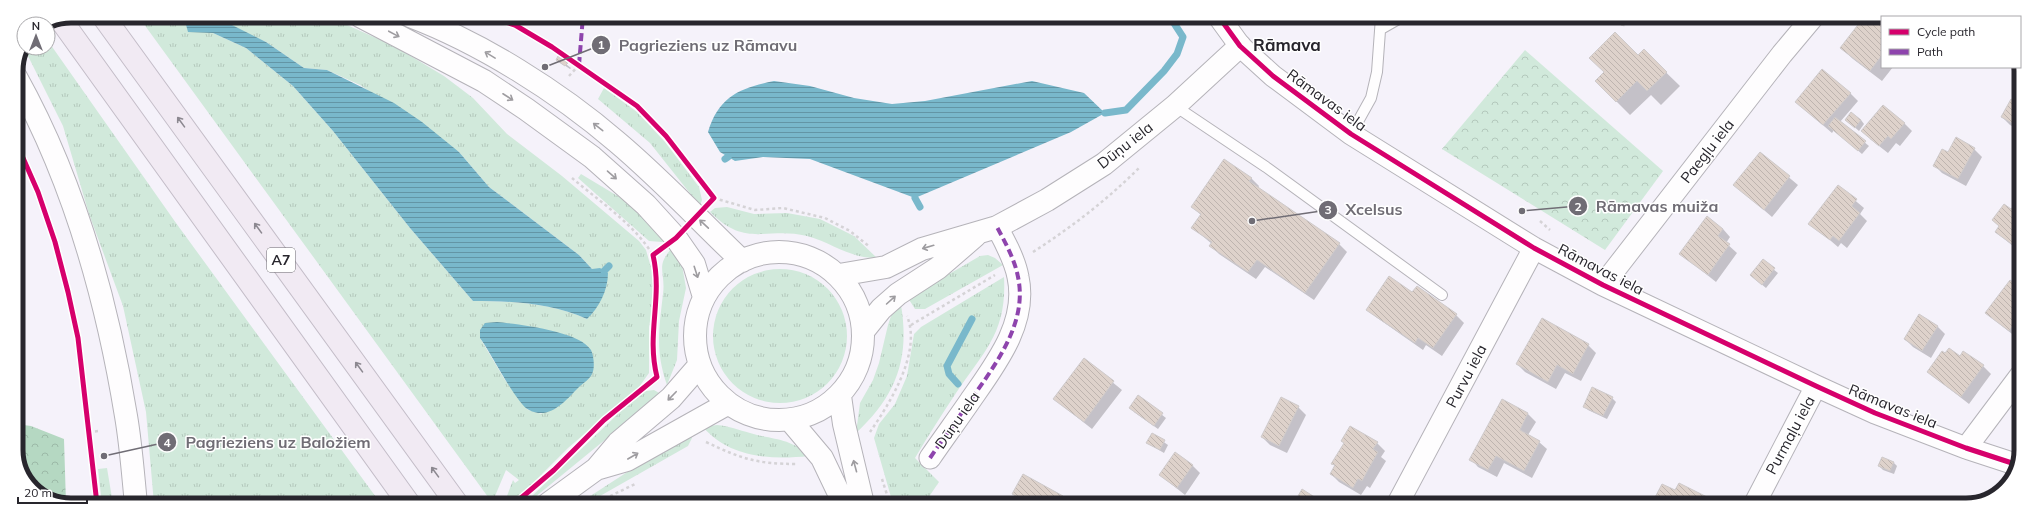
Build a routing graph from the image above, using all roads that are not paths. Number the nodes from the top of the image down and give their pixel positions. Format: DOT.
graph roads {
  1 [pos="108,23"];
  2 [pos="373,23"];
  3 [pos="428,23"];
  4 [pos="1223,23"];
  5 [pos="1381,23"];
  6 [pos="1392,23"];
  7 [pos="1808,23"];
  8 [pos="64,24"];
  9 [pos="1381,29"];
  10 [pos="1240,46"];
  11 [pos="23,89"];
  12 [pos="1175,106"];
  13 [pos="1351,134"];
  14 [pos="988,230"];
  15 [pos="1534,248"];
  16 [pos="742,261"];
  17 [pos="839,275"];
  18 [pos="1603,285"];
  19 [pos="1442,295"];
  20 [pos="704,297"];
  21 [pos="865,329"];
  22 [pos="698,367"];
  23 [pos="2014,384"];
  24 [pos="1816,386"];
  25 [pos="840,396"];
  26 [pos="727,404"];
  27 [pos="790,420"];
  28 [pos="1966,448"];
  29 [pos="930,458"];
  30 [pos="2012,463"];
  31 [pos="596,468"];
  32 [pos="135,498"];
  33 [pos="406,498"];
  34 [pos="453,498"];
  35 [pos="556,498"];
  36 [pos="841,498"];
  37 [pos="863,498"];
  38 [pos="1401,498"];
  39 [pos="1758,498"];
  34 -- 1 [label="highway, A7, one-way"];
  2 -- 20 [label="main road, one-way"];
  16 -- 3 [label="main road, one-way"];
  4 -- 10 [label="street, Rāmavas iela"];
  5 -- 9 [label="lane"];
  6 -- 9 [label="lane"];
  7 -- 18 [label="street, Paegļu iela"];
  8 -- 33 [label="highway, A7"];
  9 -- 13 [label="lane"];
  10 -- 12 [label="main road, Dūņu iela"];
  10 -- 13 [label="street, Rāmavas iela"];
  11 -- 32 [label="main road"];
  12 -- 14 [label="main road, Dūņu iela"];
  12 -- 19 [label="lane"];
  13 -- 15 [label="street, Rāmavas iela"];
  14 -- 17 [label="main road, Dūņu iela, one-way"];
  21 -- 14 [label="main road, Dūņu iela, one-way"];
  14 -- 29 [label="street, Dūņu iela"];
  15 -- 18 [label="street, Rāmavas iela"];
  15 -- 38 [label="street, Purvu iela"];
  16 -- 17 [label="main road"];
  16 -- 20 [label="main road"];
  17 -- 21 [label="main road"];
  18 -- 24 [label="street, Rāmavas iela"];
  20 -- 22 [label="main road"];
  21 -- 25 [label="main road"];
  22 -- 26 [label="main road"];
  22 -- 31 [label="main road, one-way"];
  23 -- 28 [label="street"];
  24 -- 28 [label="street, Rāmavas iela"];
  24 -- 39 [label="street, Purmaļu iela"];
  25 -- 27 [label="main road"];
  37 -- 25 [label="main road, one-way"];
  26 -- 27 [label="main road"];
  31 -- 26 [label="main road, one-way"];
  27 -- 36 [label="main road"];
  28 -- 30 [label="street, Rāmavas iela"];
  31 -- 35 [label="main road"];
}
